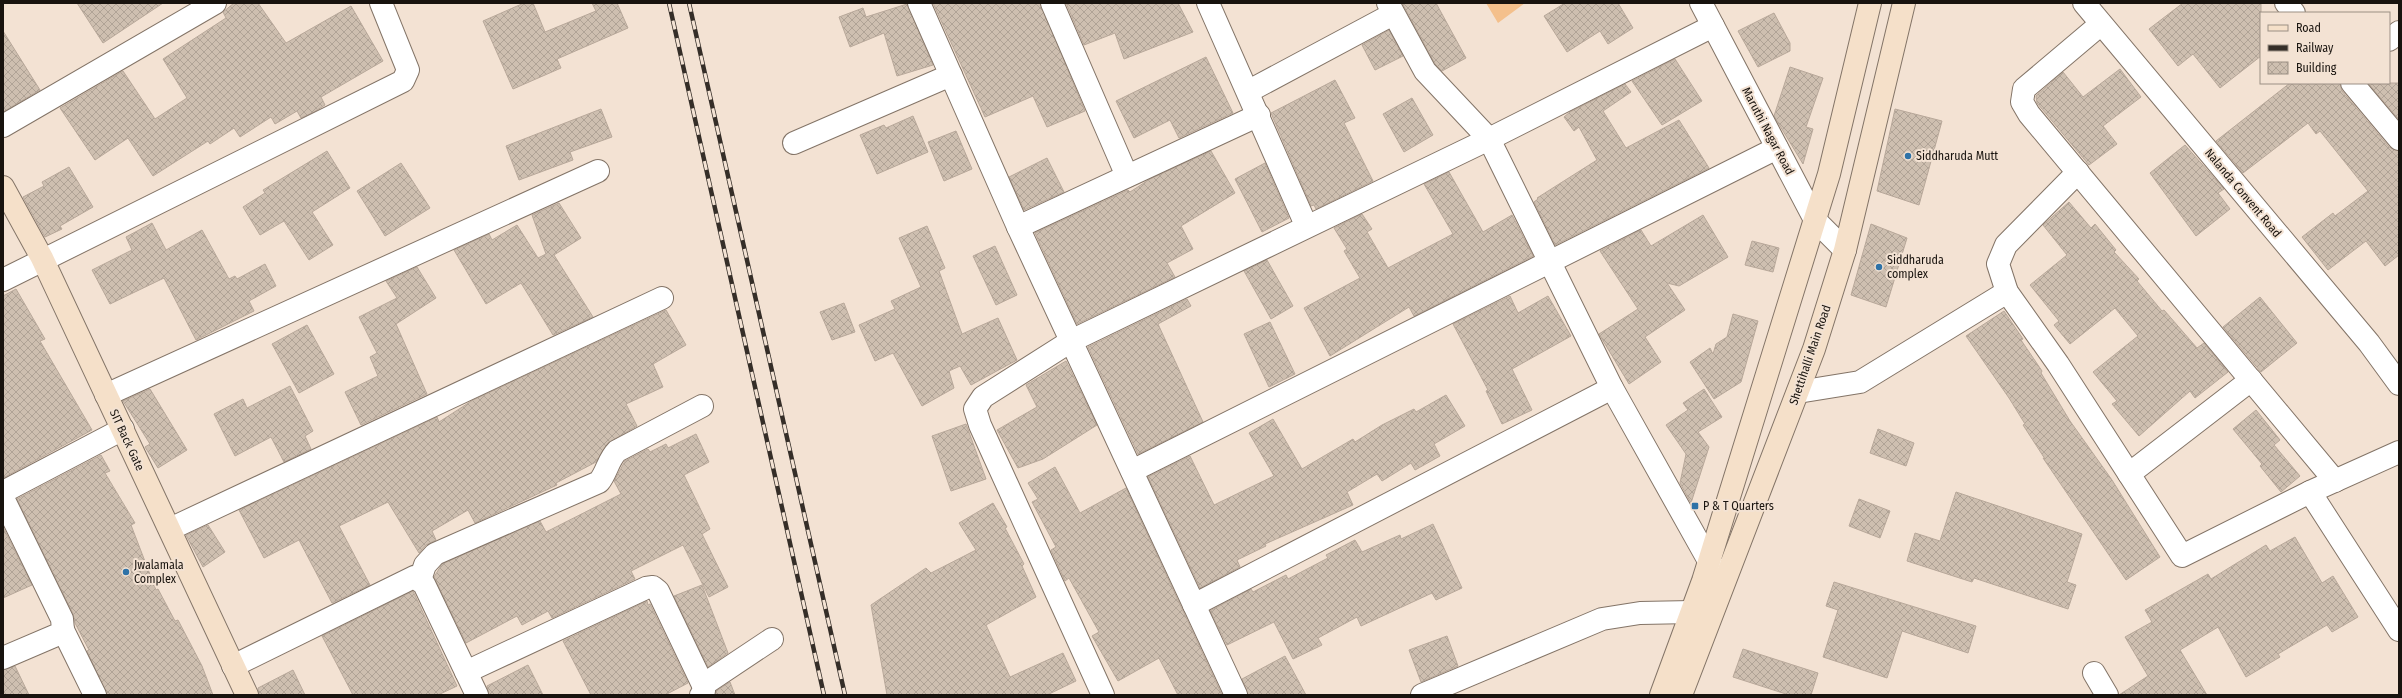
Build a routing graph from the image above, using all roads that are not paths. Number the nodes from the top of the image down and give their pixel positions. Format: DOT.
graph roads {
  1 [pos="215,3"];
  2 [pos="381,3"];
  3 [pos="919,3"];
  4 [pos="1052,3"];
  5 [pos="1208,3"];
  6 [pos="1702,3"];
  7 [pos="1870,3"];
  8 [pos="1904,3"];
  9 [pos="2085,3"];
  10 [pos="2286,3"];
  11 [pos="1391,8"];
  12 [pos="2293,12"];
  13 [pos="2102,24"];
  14 [pos="1713,26"];
  15 [pos="2399,32"];
  16 [pos="2390,39"];
  17 [pos="951,75"];
  18 [pos="2353,84"];
  19 [pos="1249,91"];
  20 [pos="1259,115"];
  21 [pos="3,126"];
  22 [pos="1489,139"];
  23 [pos="2399,139"];
  24 [pos="794,143"];
  25 [pos="1777,148"];
  26 [pos="598,171"];
  27 [pos="2078,172"];
  28 [pos="1127,176"];
  29 [pos="3,187"];
  30 [pos="1815,220"];
  31 [pos="1306,226"];
  32 [pos="1018,227"];
  33 [pos="1845,250"];
  34 [pos="42,258"];
  35 [pos="1551,262"];
  36 [pos="3,280"];
  37 [pos="2007,292"];
  38 [pos="662,298"];
  39 [pos="1072,341"];
  40 [pos="2250,380"];
  41 [pos="2399,384"];
  42 [pos="1612,388"];
  43 [pos="1798,392"];
  44 [pos="106,395"];
  45 [pos="702,406"];
  46 [pos="123,429"];
  47 [pos="2399,452"];
  48 [pos="1132,471"];
  49 [pos="2129,474"];
  50 [pos="2335,481"];
  51 [pos="3,492"];
  52 [pos="2310,492"];
  53 [pos="3,498"];
  54 [pos="170,529"];
  55 [pos="1709,561"];
  56 [pos="420,580"];
  57 [pos="1726,582"];
  58 [pos="1194,605"];
  59 [pos="1692,612"];
  60 [pos="63,630"];
  61 [pos="2399,630"];
  62 [pos="772,639"];
  63 [pos="3,658"];
  64 [pos="233,666"];
  65 [pos="466,672"];
  66 [pos="2094,673"];
  67 [pos="702,690"];
  68 [pos="95,695"];
  69 [pos="247,695"];
  70 [pos="476,695"];
  71 [pos="1103,695"];
  72 [pos="1236,695"];
  73 [pos="1422,695"];
  74 [pos="1661,695"];
  75 [pos="1681,695"];
  76 [pos="2107,695"];
  1 -- 21 [label="street"];
  2 -- 34 [label="street"];
  3 -- 17 [label="street"];
  4 -- 28 [label="street"];
  5 -- 19 [label="street"];
  6 -- 14 [label="street, Maruthi Nagar Road"];
  7 -- 30 [label="main road"];
  8 -- 33 [label="main road, Shettihalli Main Road"];
  9 -- 13 [label="street, Nalanda Convent Road"];
  10 -- 12 [label="street"];
  11 -- 19 [label="street"];
  11 -- 22 [label="street"];
  13 -- 27 [label="street"];
  13 -- 41 [label="street, Nalanda Convent Road"];
  14 -- 22 [label="street"];
  14 -- 25 [label="street, Maruthi Nagar Road"];
  15 -- 16 [label="street"];
  17 -- 24 [label="street"];
  17 -- 32 [label="street"];
  18 -- 23 [label="street"];
  19 -- 20 [label="street"];
  20 -- 28 [label="street"];
  20 -- 31 [label="street"];
  22 -- 31 [label="street"];
  22 -- 35 [label="street"];
  25 -- 30 [label="street, Maruthi Nagar Road"];
  25 -- 35 [label="street"];
  26 -- 44 [label="street"];
  27 -- 37 [label="street"];
  27 -- 40 [label="street"];
  28 -- 32 [label="street"];
  29 -- 34 [label="main road, SIT Back Gate"];
  30 -- 33 [label="street, Maruthi Nagar Road"];
  30 -- 55 [label="main road"];
  31 -- 39 [label="street"];
  32 -- 39 [label="street"];
  33 -- 43 [label="main road, Shettihalli Main Road"];
  34 -- 36 [label="street"];
  34 -- 44 [label="main road, SIT Back Gate"];
  35 -- 42 [label="street"];
  35 -- 48 [label="street"];
  37 -- 43 [label="street"];
  37 -- 49 [label="street"];
  38 -- 54 [label="street"];
  39 -- 48 [label="street"];
  39 -- 71 [label="street"];
  40 -- 49 [label="street"];
  40 -- 50 [label="street"];
  42 -- 55 [label="street"];
  42 -- 58 [label="street"];
  43 -- 57 [label="main road, Shettihalli Main Road"];
  44 -- 46 [label="main road, SIT Back Gate"];
  45 -- 56 [label="street"];
  46 -- 51 [label="street"];
  46 -- 54 [label="main road, SIT Back Gate"];
  47 -- 50 [label="street"];
  48 -- 58 [label="street"];
  49 -- 52 [label="street"];
  50 -- 52 [label="street"];
  52 -- 61 [label="street"];
  53 -- 60 [label="street"];
  54 -- 64 [label="main road, SIT Back Gate"];
  55 -- 57 [label="street"];
  55 -- 59 [label="main road"];
  56 -- 64 [label="street"];
  56 -- 65 [label="street"];
  57 -- 75 [label="main road, Shettihalli Main Road"];
  58 -- 72 [label="street"];
  59 -- 73 [label="street"];
  59 -- 74 [label="main road"];
  60 -- 63 [label="street"];
  60 -- 68 [label="street"];
  62 -- 67 [label="street"];
  64 -- 69 [label="main road, SIT Back Gate"];
  65 -- 67 [label="street"];
  65 -- 70 [label="street"];
  66 -- 76 [label="street"];
}
